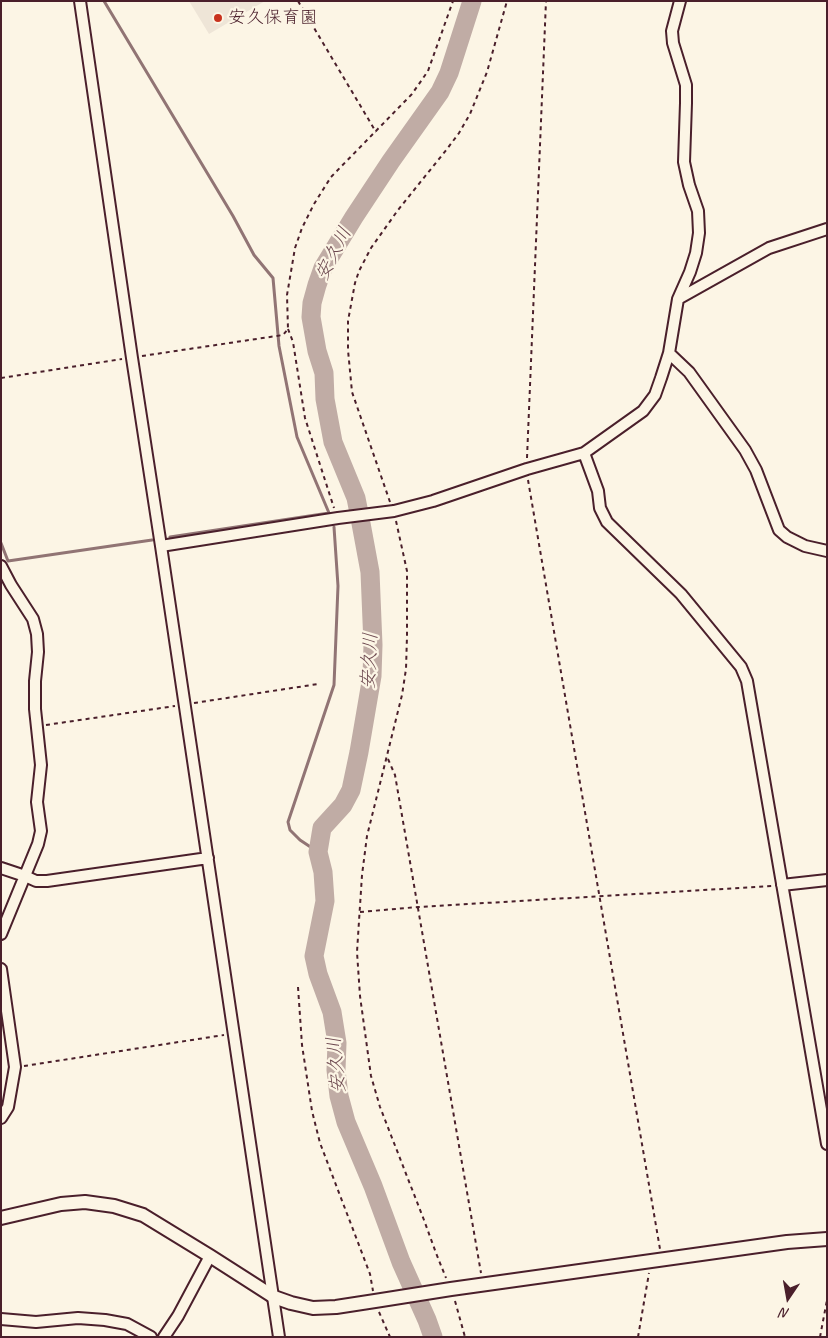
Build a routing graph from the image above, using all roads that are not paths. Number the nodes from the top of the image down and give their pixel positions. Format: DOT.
graph roads {
  1 [pos="80,1"];
  2 [pos="680,1"];
  3 [pos="827,229"];
  4 [pos="678,299"];
  5 [pos="668,353"];
  6 [pos="584,453"];
  7 [pos="161,546"];
  8 [pos="827,551"];
  9 [pos="1,566"];
  10 [pos="208,858"];
  11 [pos="1,868"];
  12 [pos="25,876"];
  13 [pos="827,880"];
  14 [pos="782,885"];
  15 [pos="1,934"];
  16 [pos="1,969"];
  17 [pos="1,1118"];
  18 [pos="827,1144"];
  19 [pos="1,1218"];
  20 [pos="827,1239"];
  21 [pos="210,1256"];
  22 [pos="274,1297"];
  23 [pos="1,1319"];
  24 [pos="151,1337"];
  25 [pos="164,1337"];
  26 [pos="280,1337"];
  1 -- 7 [label="street"];
  2 -- 4 [label="street"];
  3 -- 4 [label="street"];
  4 -- 5 [label="street"];
  5 -- 6 [label="street"];
  5 -- 8 [label="street"];
  6 -- 7 [label="street"];
  6 -- 14 [label="street"];
  7 -- 10 [label="street"];
  9 -- 12 [label="street"];
  10 -- 12 [label="street"];
  10 -- 22 [label="street"];
  11 -- 12 [label="street"];
  12 -- 15 [label="street"];
  13 -- 14 [label="street"];
  14 -- 18 [label="street"];
  16 -- 17 [label="street"];
  19 -- 21 [label="street"];
  20 -- 22 [label="street"];
  21 -- 22 [label="street"];
  21 -- 25 [label="street"];
  22 -- 26 [label="street"];
  23 -- 24 [label="street"];
}
